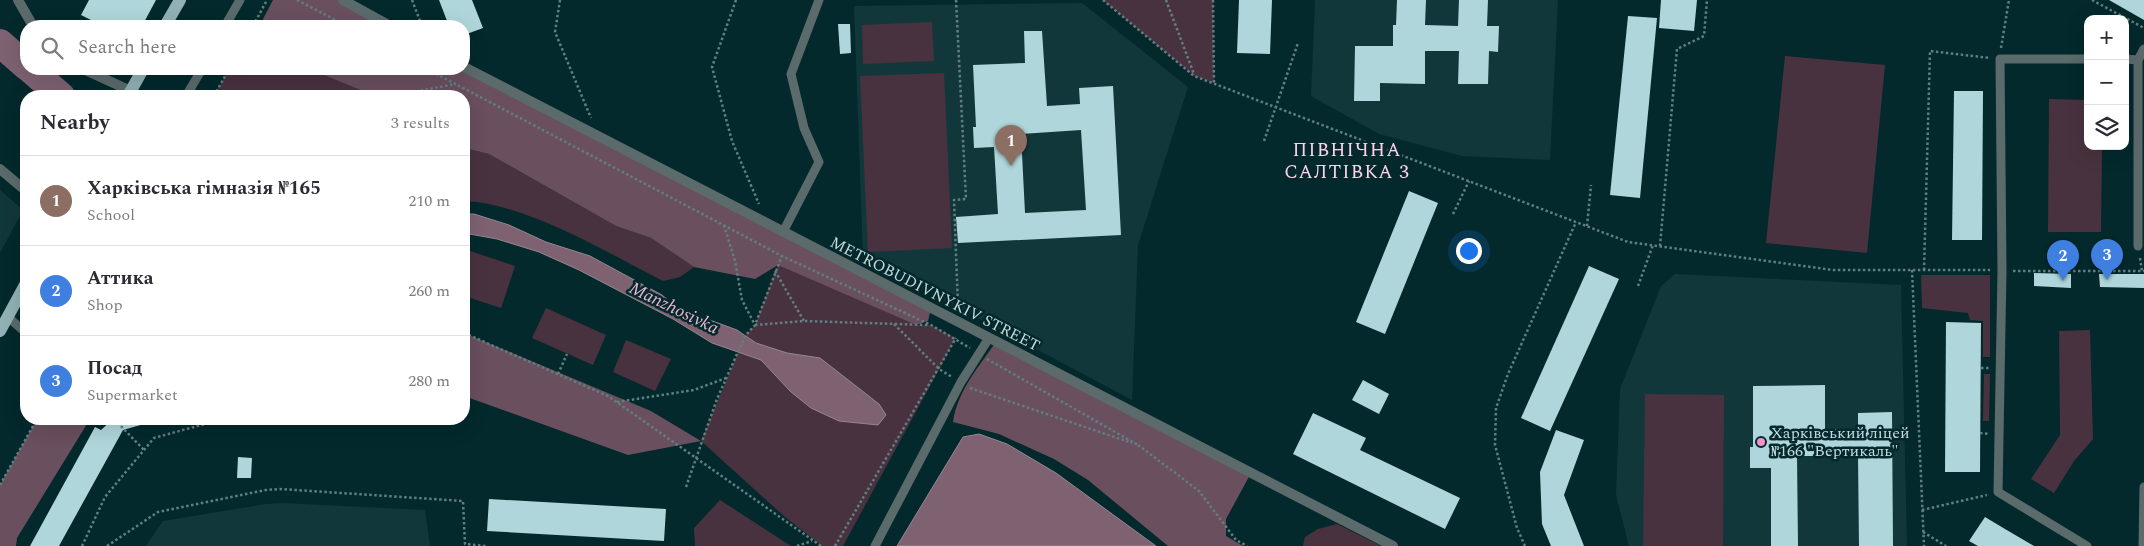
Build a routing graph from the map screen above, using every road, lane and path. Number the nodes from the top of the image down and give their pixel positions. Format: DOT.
graph roads {
  1 [pos="18,0"];
  2 [pos="180,0"];
  3 [pos="240,0"];
  4 [pos="267,0"];
  5 [pos="297,0"];
  6 [pos="343,0"];
  7 [pos="412,0"];
  8 [pos="560,0"];
  9 [pos="736,0"];
  10 [pos="819,0"];
  11 [pos="956,0"];
  12 [pos="1103,0"];
  13 [pos="1166,0"];
  14 [pos="1213,0"];
  15 [pos="1707,0"];
  16 [pos="2008,0"];
  17 [pos="2092,0"];
  18 [pos="30,20"];
  19 [pos="169,20"];
  20 [pos="228,20"];
  21 [pos="256,20"];
  22 [pos="335,20"];
  23 [pos="379,20"];
  24 [pos="420,20"];
  25 [pos="2144,28"];
  26 [pos="1298,44"];
  27 [pos="2144,49"];
  28 [pos="2000,59"];
  29 [pos="2084,59"];
  30 [pos="2129,60"];
  31 [pos="2138,60"];
  32 [pos="470,70"];
  33 [pos="94,75"];
  34 [pos="139,75"];
  35 [pos="198,75"];
  36 [pos="226,75"];
  37 [pos="439,75"];
  38 [pos="1194,76"];
  39 [pos="1214,83"];
  40 [pos="457,84"];
  41 [pos="122,90"];
  42 [pos="131,90"];
  43 [pos="190,90"];
  44 [pos="217,90"];
  45 [pos="424,90"];
  46 [pos="468,90"];
  47 [pos="470,91"];
  48 [pos="1276,107"];
  49 [pos="599,137"];
  50 [pos="1264,141"];
  51 [pos="0,169"];
  52 [pos="1469,181"];
  53 [pos="1591,185"];
  54 [pos="20,187"];
  55 [pos="1453,214"];
  56 [pos="1576,222"];
  57 [pos="767,224"];
  58 [pos="724,225"];
  59 [pos="1587,226"];
  60 [pos="783,232"];
  61 [pos="1653,245"];
  62 [pos="1660,246"];
  63 [pos="2138,246"];
  64 [pos="782,256"];
  65 [pos="1912,270"];
  66 [pos="1924,270"];
  67 [pos="775,271"];
  68 [pos="2002,271"];
  69 [pos="2144,271"];
  70 [pos="1638,286"];
  71 [pos="20,295"];
  72 [pos="958,307"];
  73 [pos="8,318"];
  74 [pos="804,321"];
  75 [pos="894,324"];
  76 [pos="755,325"];
  77 [pos="931,325"];
  78 [pos="20,328"];
  79 [pos="0,332"];
  80 [pos="470,336"];
  81 [pos="956,338"];
  82 [pos="989,338"];
  83 [pos="566,354"];
  84 [pos="978,354"];
  85 [pos="1981,368"];
  86 [pos="1991,368"];
  87 [pos="939,369"];
  88 [pos="558,374"];
  89 [pos="726,378"];
  90 [pos="961,382"];
  91 [pos="617,402"];
  92 [pos="34,425"];
  93 [pos="120,425"];
  94 [pos="201,425"];
  95 [pos="1980,434"];
  96 [pos="1991,434"];
  97 [pos="1138,445"];
  98 [pos="144,450"];
  99 [pos="696,458"];
  100 [pos="0,484"];
  101 [pos="686,487"];
  102 [pos="2144,487"];
  103 [pos="1998,492"];
  104 [pos="1922,510"];
  105 [pos="1923,532"];
  106 [pos="813,540"];
  107 [pos="82,546"];
  108 [pos="107,546"];
  109 [pos="486,546"];
  110 [pos="797,546"];
  111 [pos="821,546"];
  112 [pos="835,546"];
  113 [pos="875,546"];
  114 [pos="1247,546"];
  115 [pos="1393,546"];
  116 [pos="1525,546"];
  117 [pos="1924,546"];
  118 [pos="1946,546"];
  119 [pos="2087,546"];
  120 [pos="2143,546"];
  1 -- 18 [label="street"];
  2 -- 19 [label="main road"];
  3 -- 20 [label="lane"];
  4 -- 21 [label="path"];
  5 -- 22 [label="path"];
  6 -- 23 [label="street"];
  7 -- 24 [label="path"];
  8 -- 49 [label="path"];
  9 -- 57 [label="path"];
  10 -- 60 [label="lane"];
  11 -- 72 [label="path"];
  12 -- 38 [label="path"];
  13 -- 38 [label="path"];
  14 -- 39 [label="path"];
  15 -- 62 [label="path"];
  16 -- 28 [label="path"];
  17 -- 25 [label="path"];
  26 -- 48 [label="path"];
  27 -- 31 [label="lane"];
  28 -- 29 [label="lane"];
  28 -- 66 [label="path"];
  28 -- 68 [label="lane"];
  30 -- 31 [label="lane"];
  31 -- 63 [label="lane"];
  32 -- 49 [label="street, METROBUDIVNYKIV STREET"];
  33 -- 41 [label="street"];
  34 -- 42 [label="main road"];
  35 -- 43 [label="lane"];
  36 -- 44 [label="path"];
  37 -- 40 [label="path"];
  38 -- 39 [label="path"];
  39 -- 48 [label="path"];
  40 -- 45 [label="path"];
  40 -- 46 [label="path"];
  47 -- 58 [label="path"];
  48 -- 50 [label="path"];
  48 -- 52 [label="path"];
  49 -- 57 [label="street, METROBUDIVNYKIV STREET"];
  51 -- 54 [label="street"];
  52 -- 55 [label="path"];
  52 -- 56 [label="path"];
  53 -- 59 [label="path"];
  56 -- 59 [label="path"];
  56 -- 116 [label="path"];
  57 -- 60 [label="street, METROBUDIVNYKIV STREET"];
  58 -- 64 [label="path"];
  58 -- 76 [label="path"];
  59 -- 61 [label="path"];
  60 -- 82 [label="street, METROBUDIVNYKIV STREET"];
  61 -- 62 [label="path"];
  61 -- 70 [label="path"];
  62 -- 65 [label="path"];
  64 -- 67 [label="path"];
  64 -- 77 [label="path"];
  65 -- 66 [label="path"];
  65 -- 104 [label="path"];
  66 -- 68 [label="path"];
  67 -- 74 [label="path"];
  67 -- 76 [label="path"];
  68 -- 69 [label="path"];
  68 -- 103 [label="lane"];
  71 -- 73 [label="main road"];
  73 -- 78 [label="lane"];
  73 -- 79 [label="main road"];
  74 -- 75 [label="path"];
  74 -- 76 [label="path"];
  75 -- 77 [label="path"];
  75 -- 87 [label="path"];
  76 -- 89 [label="path"];
  77 -- 81 [label="path"];
  80 -- 88 [label="path"];
  81 -- 84 [label="path"];
  81 -- 87 [label="path"];
  82 -- 84 [label="lane"];
  82 -- 115 [label="street, METROBUDIVNYKIV STREET"];
  83 -- 88 [label="path"];
  84 -- 90 [label="lane"];
  84 -- 97 [label="path"];
  85 -- 86 [label="path"];
  87 -- 90 [label="path"];
  87 -- 112 [label="path"];
  88 -- 91 [label="path"];
  89 -- 91 [label="path"];
  89 -- 99 [label="path"];
  90 -- 97 [label="path"];
  90 -- 113 [label="lane"];
  91 -- 99 [label="path"];
  92 -- 100 [label="path"];
  93 -- 98 [label="path"];
  94 -- 98 [label="path"];
  95 -- 96 [label="path"];
  97 -- 114 [label="path"];
  98 -- 107 [label="path"];
  99 -- 101 [label="path"];
  99 -- 106 [label="path"];
  102 -- 120 [label="lane"];
  103 -- 104 [label="path"];
  103 -- 119 [label="lane"];
  104 -- 105 [label="path"];
  105 -- 117 [label="path"];
  105 -- 118 [label="path"];
  106 -- 110 [label="path"];
  106 -- 111 [label="path"];
  108 -- 109 [label="path"];
}
